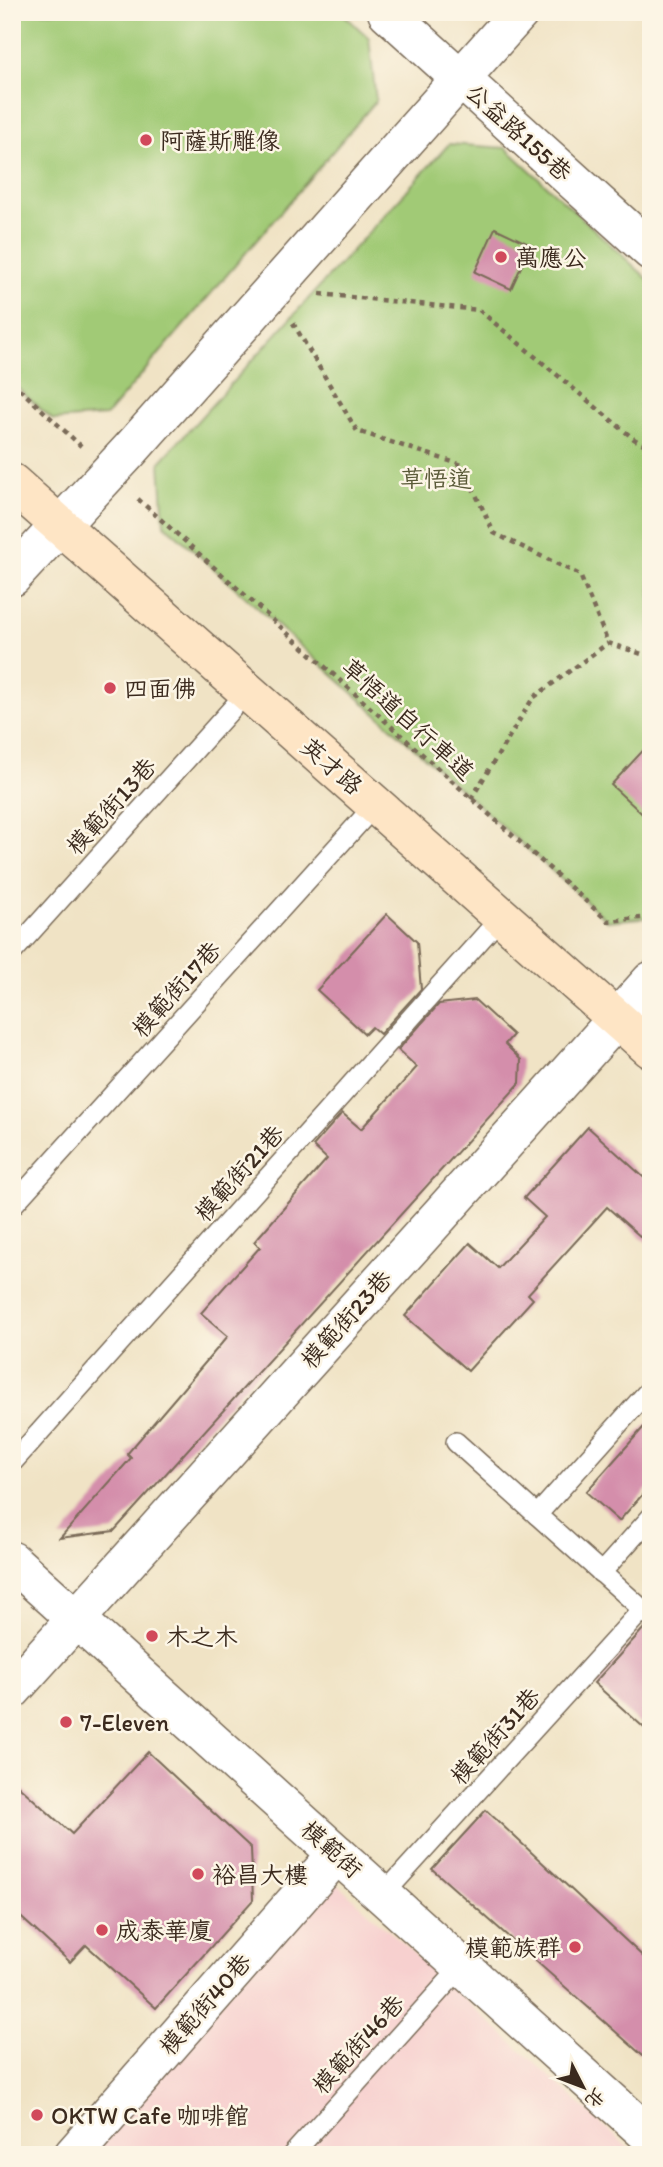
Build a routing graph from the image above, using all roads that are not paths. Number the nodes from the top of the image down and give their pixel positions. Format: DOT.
graph roads {
  1 [pos="387,12"];
  2 [pos="520,12"];
  3 [pos="461,79"];
  4 [pos="648,244"];
  5 [pos="12,483"];
  6 [pos="61,526"];
  7 [pos="12,577"];
  8 [pos="247,692"];
  9 [pos="376,804"];
  10 [pos="502,916"];
  11 [pos="12,953"];
  12 [pos="651,981"];
  13 [pos="617,1019"];
  14 [pos="651,1049"];
  15 [pos="12,1206"];
  16 [pos="651,1388"];
  17 [pos="456,1442"];
  18 [pos="12,1463"];
  19 [pos="537,1515"];
  20 [pos="651,1517"];
  21 [pos="12,1561"];
  22 [pos="601,1573"];
  23 [pos="647,1613"];
  24 [pos="75,1618"];
  25 [pos="12,1690"];
  26 [pos="337,1854"];
  27 [pos="383,1895"];
  28 [pos="462,1966"];
  29 [pos="651,2137"];
  30 [pos="73,2155"];
  31 [pos="292,2155"];
  1 -- 3 [label="street, 公益路155巷"];
  2 -- 3 [label="street"];
  3 -- 4 [label="street, 公益路155巷"];
  3 -- 6 [label="street"];
  5 -- 6 [label="main road, 英才路"];
  6 -- 7 [label="street"];
  6 -- 8 [label="main road, 英才路"];
  8 -- 9 [label="main road, 英才路"];
  8 -- 11 [label="lane, 模範街13巷"];
  9 -- 10 [label="main road, 英才路"];
  9 -- 15 [label="lane, 模範街17巷"];
  10 -- 13 [label="main road, 英才路"];
  10 -- 18 [label="lane, 模範街21巷"];
  12 -- 13 [label="street, 模範街23巷"];
  13 -- 14 [label="main road, 英才路"];
  13 -- 24 [label="street, 模範街23巷"];
  16 -- 19 [label="lane"];
  17 -- 19 [label="lane, 模範街31巷"];
  19 -- 22 [label="lane, 模範街31巷"];
  20 -- 22 [label="lane"];
  21 -- 24 [label="street, 模範街"];
  22 -- 23 [label="lane, 模範街31巷"];
  23 -- 27 [label="lane, 模範街31巷"];
  24 -- 25 [label="street, 模範街23巷"];
  24 -- 26 [label="street, 模範街"];
  26 -- 27 [label="street, 模範街"];
  26 -- 30 [label="street, 模範街40巷"];
  27 -- 28 [label="street, 模範街"];
  28 -- 29 [label="street, 模範街"];
  28 -- 31 [label="lane, 模範街46巷"];
}
